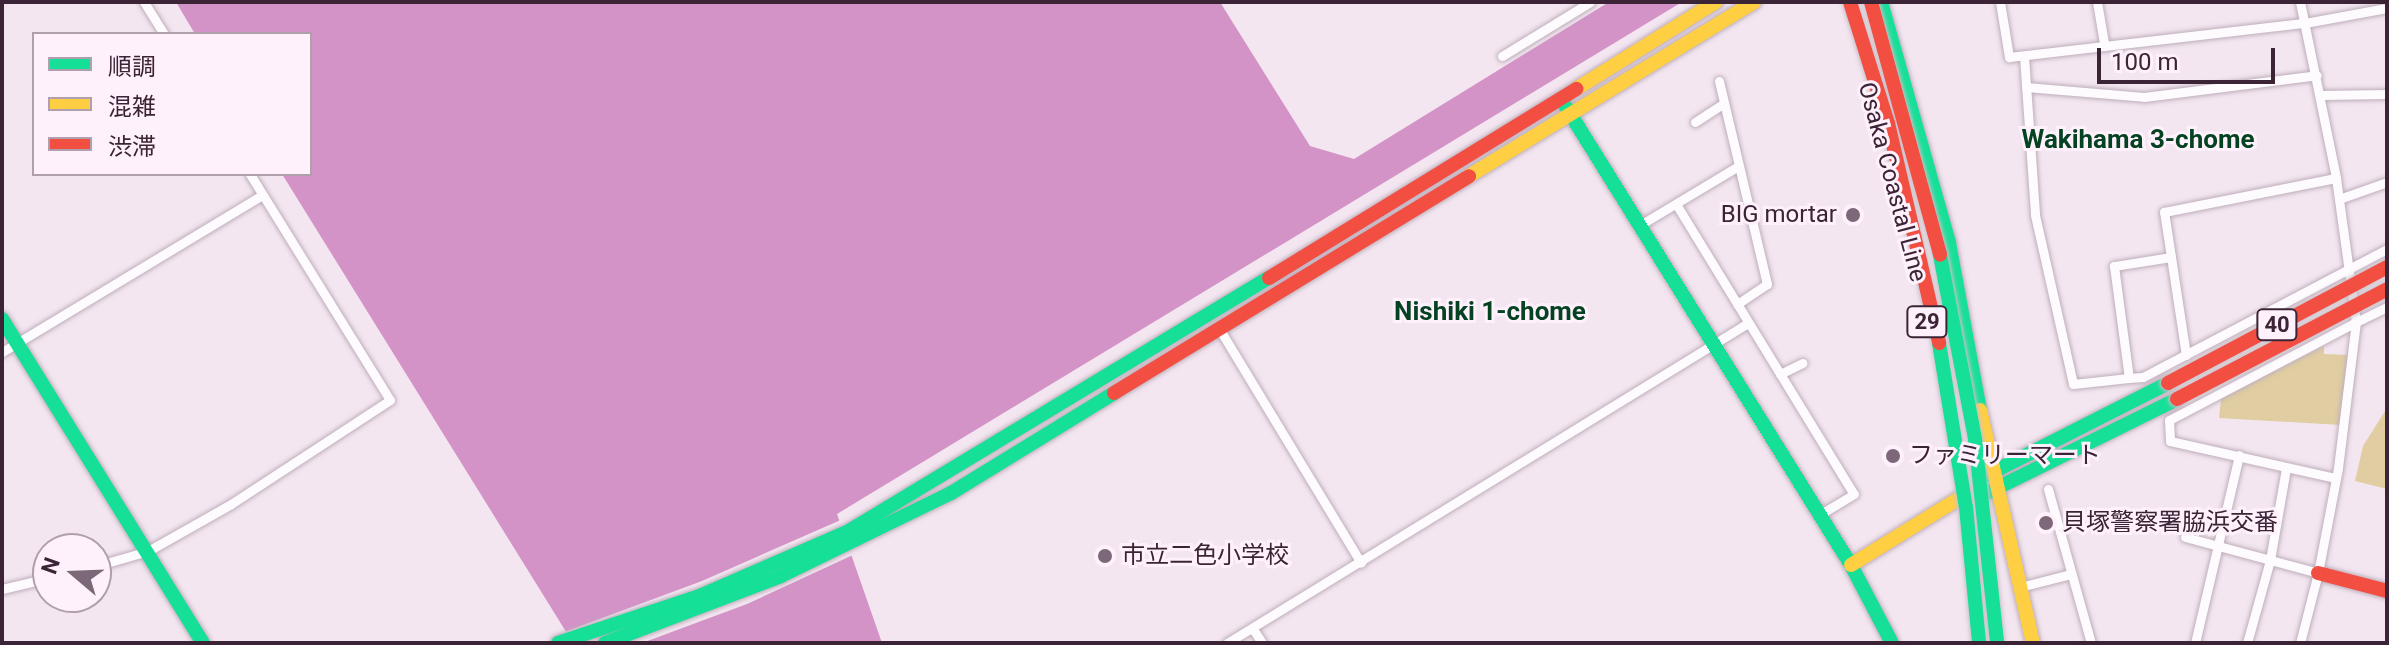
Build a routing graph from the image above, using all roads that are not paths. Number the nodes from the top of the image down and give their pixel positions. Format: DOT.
graph roads {
  1 [pos="144,2"];
  2 [pos="1590,2"];
  3 [pos="1716,2"];
  4 [pos="1754,2"];
  5 [pos="1841,2"];
  6 [pos="1850,2"];
  7 [pos="1871,2"];
  8 [pos="1881,2"];
  9 [pos="2000,2"];
  10 [pos="2097,2"];
  11 [pos="2300,2"];
  12 [pos="2387,8"];
  13 [pos="2305,23"];
  14 [pos="163,32"];
  15 [pos="2104,43"];
  16 [pos="1502,56"];
  17 [pos="2024,56"];
  18 [pos="2317,75"];
  19 [pos="1719,81"];
  20 [pos="2026,87"];
  21 [pos="2387,94"];
  22 [pos="2321,95"];
  23 [pos="1560,97"];
  24 [pos="1723,104"];
  25 [pos="1569,113"];
  26 [pos="1695,122"];
  27 [pos="1737,167"];
  28 [pos="251,176"];
  29 [pos="2336,178"];
  30 [pos="2387,182"];
  31 [pos="262,195"];
  32 [pos="2339,199"];
  33 [pos="1676,204"];
  34 [pos="1640,225"];
  35 [pos="2387,249"];
  36 [pos="2171,257"];
  37 [pos="2387,267"];
  38 [pos="2350,268"];
  39 [pos="2387,289"];
  40 [pos="1737,304"];
  41 [pos="2387,307"];
  42 [pos="2,319"];
  43 [pos="2356,322"];
  44 [pos="1748,323"];
  45 [pos="1220,330"];
  46 [pos="17,342"];
  47 [pos="1714,346"];
  48 [pos="2,352"];
  49 [pos="2186,355"];
  50 [pos="1803,363"];
  51 [pos="1780,374"];
  52 [pos="2129,378"];
  53 [pos="2239,455"];
  54 [pos="2286,468"];
  55 [pos="1991,471"];
  56 [pos="2336,478"];
  57 [pos="2048,489"];
  58 [pos="1995,490"];
  59 [pos="1961,497"];
  60 [pos="1819,515"];
  61 [pos="851,537"];
  62 [pos="2185,537"];
  63 [pos="2221,547"];
  64 [pos="148,551"];
  65 [pos="2270,560"];
  66 [pos="112,561"];
  67 [pos="1361,563"];
  68 [pos="1851,565"];
  69 [pos="2318,573"];
  70 [pos="2071,574"];
  71 [pos="32,582"];
  72 [pos="2020,587"];
  73 [pos="2,589"];
  74 [pos="2387,591"];
  75 [pos="1253,629"];
  76 [pos="564,642"];
  77 [pos="203,643"];
  78 [pos="605,643"];
  79 [pos="1227,643"];
  80 [pos="1262,643"];
  81 [pos="1892,643"];
  82 [pos="1979,643"];
  83 [pos="1997,643"];
  84 [pos="2004,643"];
  85 [pos="2033,643"];
  86 [pos="2091,643"];
  87 [pos="2195,643"];
  88 [pos="2247,643"];
  89 [pos="2300,643"];
  1 -- 14 [label="street"];
  2 -- 16 [label="street"];
  3 -- 23 [label="main road"];
  4 -- 25 [label="main road"];
  5 -- 59 [label="main road, Osaka Coastal Line / 29"];
  6 -- 82 [label="main road, bridge"];
  7 -- 83 [label="main road, bridge"];
  8 -- 55 [label="main road, Osaka Coastal Line / 29"];
  9 -- 17 [label="street"];
  10 -- 15 [label="street"];
  11 -- 13 [label="street"];
  12 -- 13 [label="street"];
  13 -- 15 [label="street"];
  13 -- 18 [label="street"];
  15 -- 17 [label="street"];
  17 -- 20 [label="street"];
  18 -- 20 [label="street"];
  18 -- 22 [label="street"];
  19 -- 24 [label="street"];
  20 -- 52 [label="street"];
  21 -- 22 [label="street"];
  22 -- 29 [label="street"];
  23 -- 25 [label="main road"];
  23 -- 61 [label="main road"];
  24 -- 26 [label="street"];
  24 -- 27 [label="street"];
  25 -- 34 [label="main road"];
  25 -- 45 [label="main road"];
  27 -- 33 [label="street"];
  27 -- 40 [label="street"];
  28 -- 31 [label="street"];
  29 -- 32 [label="street"];
  29 -- 36 [label="street"];
  30 -- 32 [label="street"];
  31 -- 46 [label="street"];
  31 -- 64 [label="street"];
  32 -- 38 [label="street"];
  33 -- 34 [label="street"];
  33 -- 40 [label="street"];
  34 -- 47 [label="main road"];
  35 -- 38 [label="street"];
  36 -- 49 [label="street"];
  36 -- 52 [label="street"];
  37 -- 55 [label="main road, 40, bridge"];
  38 -- 43 [label="street"];
  38 -- 49 [label="street"];
  39 -- 58 [label="main road, 40, bridge"];
  40 -- 44 [label="street"];
  41 -- 43 [label="street"];
  42 -- 46 [label="main road"];
  43 -- 53 [label="street"];
  43 -- 56 [label="street"];
  44 -- 47 [label="street"];
  44 -- 51 [label="street"];
  45 -- 61 [label="main road"];
  45 -- 67 [label="street"];
  46 -- 48 [label="street"];
  46 -- 64 [label="main road"];
  47 -- 60 [label="main road"];
  47 -- 67 [label="street"];
  49 -- 52 [label="street"];
  50 -- 51 [label="street"];
  51 -- 60 [label="street"];
  53 -- 54 [label="street"];
  53 -- 63 [label="street"];
  54 -- 56 [label="street"];
  54 -- 65 [label="street"];
  55 -- 58 [label="main road, Osaka Coastal Line / 29"];
  55 -- 59 [label="main road, 40"];
  56 -- 69 [label="street"];
  57 -- 70 [label="street"];
  58 -- 59 [label="main road, 40"];
  58 -- 72 [label="main road, Osaka Coastal Line / 29"];
  59 -- 68 [label="main road"];
  59 -- 84 [label="main road, Osaka Coastal Line / 29"];
  60 -- 68 [label="main road"];
  61 -- 76 [label="main road"];
  61 -- 78 [label="main road"];
  62 -- 63 [label="street"];
  63 -- 65 [label="street"];
  63 -- 87 [label="street"];
  64 -- 66 [label="street"];
  64 -- 77 [label="main road"];
  65 -- 69 [label="street"];
  65 -- 88 [label="street"];
  67 -- 75 [label="street"];
  68 -- 81 [label="main road"];
  69 -- 74 [label="main road"];
  69 -- 89 [label="street"];
  70 -- 72 [label="street"];
  70 -- 86 [label="street"];
  71 -- 73 [label="street"];
  72 -- 85 [label="main road, Osaka Coastal Line / 29"];
  75 -- 79 [label="street"];
  75 -- 80 [label="street"];
}
